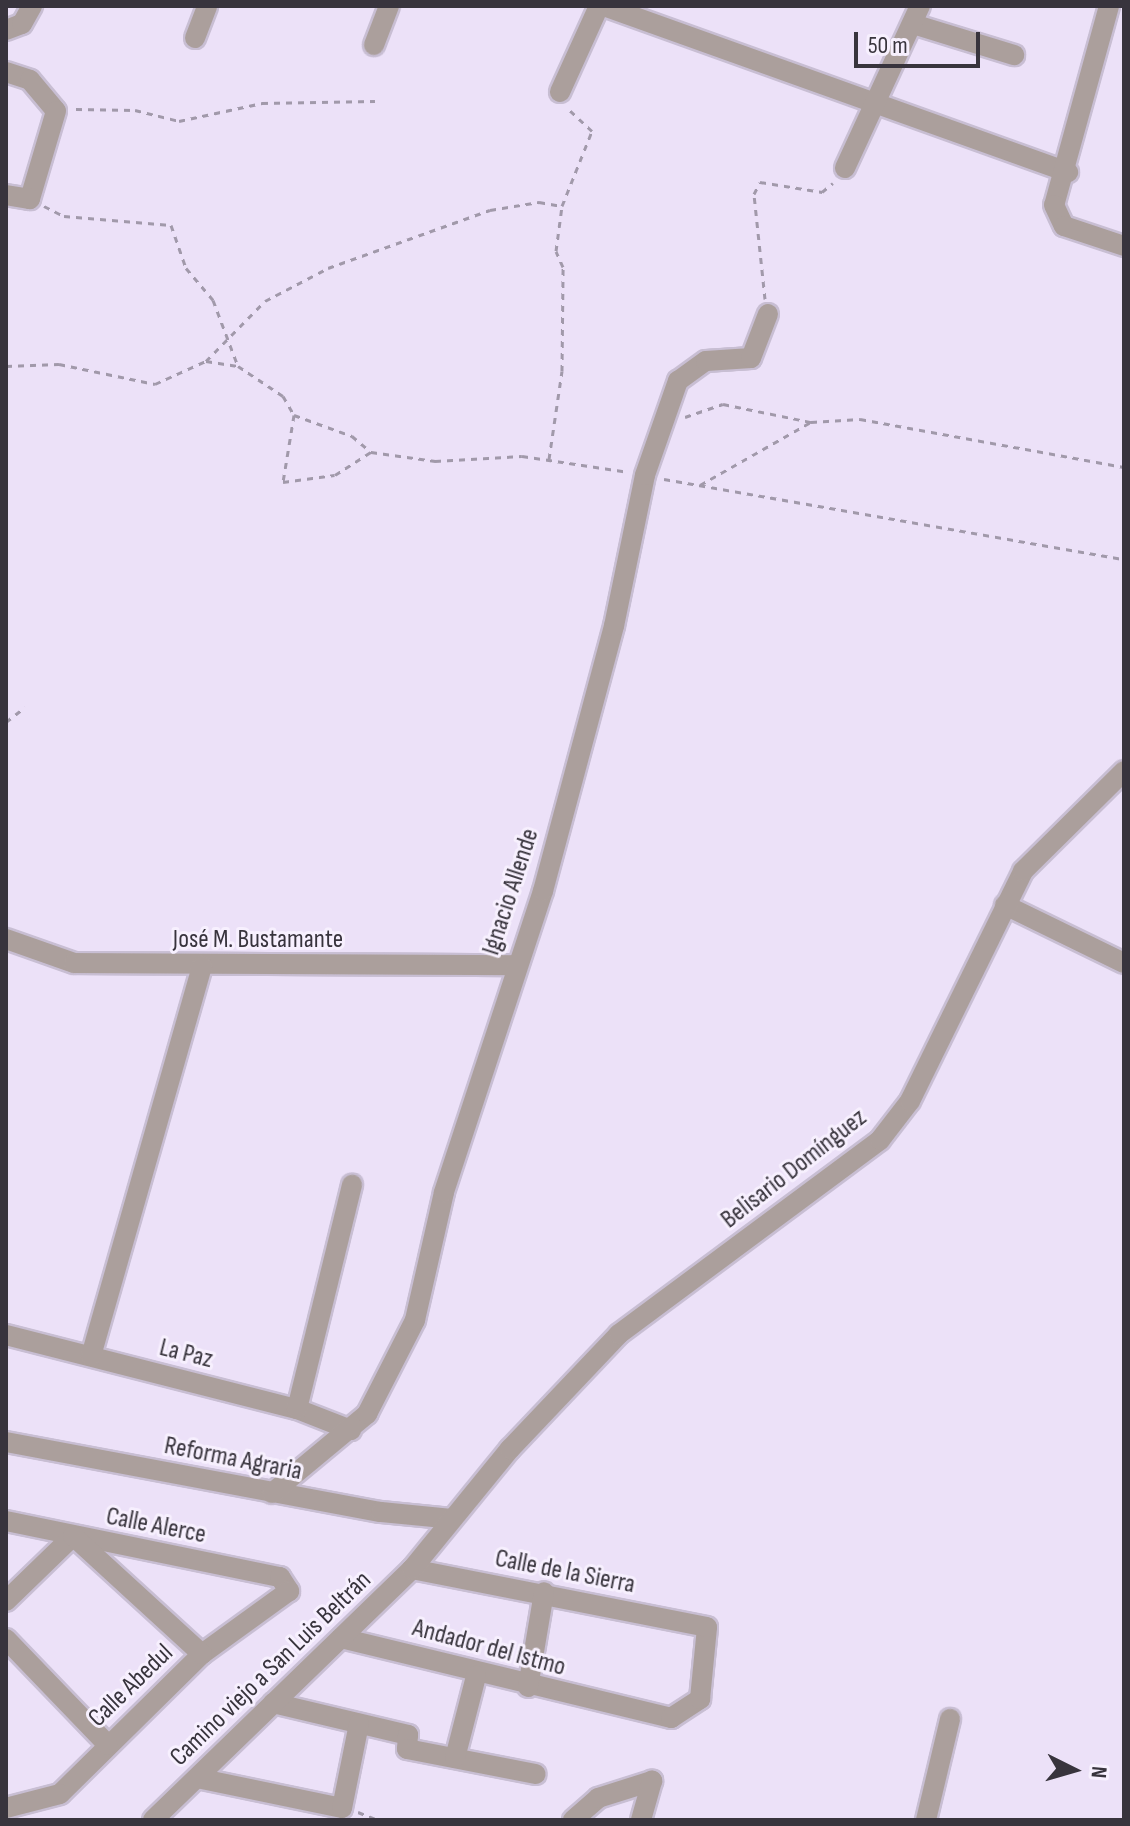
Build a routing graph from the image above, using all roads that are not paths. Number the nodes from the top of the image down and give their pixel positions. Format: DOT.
graph roads {
  1 [pos="32,6"];
  2 [pos="207,6"];
  3 [pos="389,6"];
  4 [pos="602,6"];
  5 [pos="1109,6"];
  6 [pos="916,15"];
  7 [pos="6,30"];
  8 [pos="195,38"];
  9 [pos="374,45"];
  10 [pos="1014,55"];
  11 [pos="6,72"];
  12 [pos="560,92"];
  13 [pos="879,106"];
  14 [pos="845,168"];
  15 [pos="1068,172"];
  16 [pos="6,195"];
  17 [pos="1124,246"];
  18 [pos="768,314"];
  19 [pos="1124,771"];
  20 [pos="1005,905"];
  21 [pos="6,939"];
  22 [pos="1124,963"];
  23 [pos="515,965"];
  24 [pos="202,967"];
  25 [pos="352,1185"];
  26 [pos="6,1335"];
  27 [pos="91,1356"];
  28 [pos="297,1409"];
  29 [pos="351,1430"];
  30 [pos="6,1442"];
  31 [pos="272,1493"];
  32 [pos="452,1519"];
  33 [pos="6,1521"];
  34 [pos="73,1536"];
  35 [pos="418,1561"];
  36 [pos="289,1591"];
  37 [pos="544,1592"];
  38 [pos="6,1601"];
  39 [pos="341,1638"];
  40 [pos="6,1639"];
  41 [pos="202,1654"];
  42 [pos="476,1676"];
  43 [pos="528,1687"];
  44 [pos="273,1703"];
  45 [pos="671,1718"];
  46 [pos="950,1719"];
  47 [pos="359,1724"];
  48 [pos="107,1744"];
  49 [pos="455,1758"];
  50 [pos="536,1774"];
  51 [pos="197,1778"];
  52 [pos="7,1806"];
  53 [pos="153,1820"];
  54 [pos="573,1820"];
  55 [pos="641,1820"];
  56 [pos="926,1820"];
  1 -- 7 [label="street"];
  2 -- 8 [label="street"];
  3 -- 9 [label="street"];
  4 -- 12 [label="street"];
  4 -- 13 [label="street"];
  5 -- 15 [label="street"];
  6 -- 10 [label="street"];
  6 -- 13 [label="street"];
  11 -- 16 [label="street"];
  13 -- 14 [label="street"];
  13 -- 15 [label="street"];
  15 -- 17 [label="street"];
  18 -- 23 [label="street, Ignacio Allende"];
  19 -- 20 [label="street, Belisario Domínguez"];
  20 -- 22 [label="street"];
  20 -- 32 [label="street, Belisario Domínguez"];
  21 -- 24 [label="street, José M. Bustamante"];
  23 -- 24 [label="street, José M. Bustamante"];
  23 -- 29 [label="street, Ignacio Allende"];
  24 -- 27 [label="street"];
  25 -- 28 [label="street"];
  26 -- 27 [label="street, La Paz"];
  27 -- 28 [label="street, La Paz"];
  28 -- 29 [label="street, La Paz"];
  29 -- 31 [label="street, Ignacio Allende"];
  30 -- 31 [label="street, Reforma Agraria"];
  31 -- 32 [label="street, Reforma Agraria"];
  32 -- 35 [label="street, Belisario Domínguez"];
  33 -- 34 [label="street, Calle Alerce"];
  34 -- 36 [label="street, Calle Alerce"];
  34 -- 38 [label="street"];
  34 -- 41 [label="street"];
  35 -- 37 [label="street, Calle de la Sierra"];
  35 -- 39 [label="street, Camino viejo a San Luis Beltrán"];
  36 -- 41 [label="street, Calle Abedul"];
  37 -- 43 [label="street"];
  37 -- 45 [label="street, Calle de la Sierra"];
  39 -- 42 [label="street, Andador del Istmo"];
  39 -- 44 [label="street, Camino viejo a San Luis Beltrán"];
  40 -- 48 [label="street"];
  41 -- 48 [label="street, Calle Abedul"];
  42 -- 43 [label="street, Andador del Istmo"];
  42 -- 49 [label="street"];
  43 -- 45 [label="street, Andador del Istmo"];
  44 -- 47 [label="street"];
  44 -- 51 [label="street, Camino viejo a San Luis Beltrán"];
  46 -- 56 [label="street"];
  47 -- 49 [label="street"];
  47 -- 51 [label="street"];
  48 -- 52 [label="street, Calle Abedul"];
  49 -- 50 [label="street"];
  51 -- 53 [label="street, Camino viejo a San Luis Beltrán"];
  54 -- 55 [label="street"];
}
